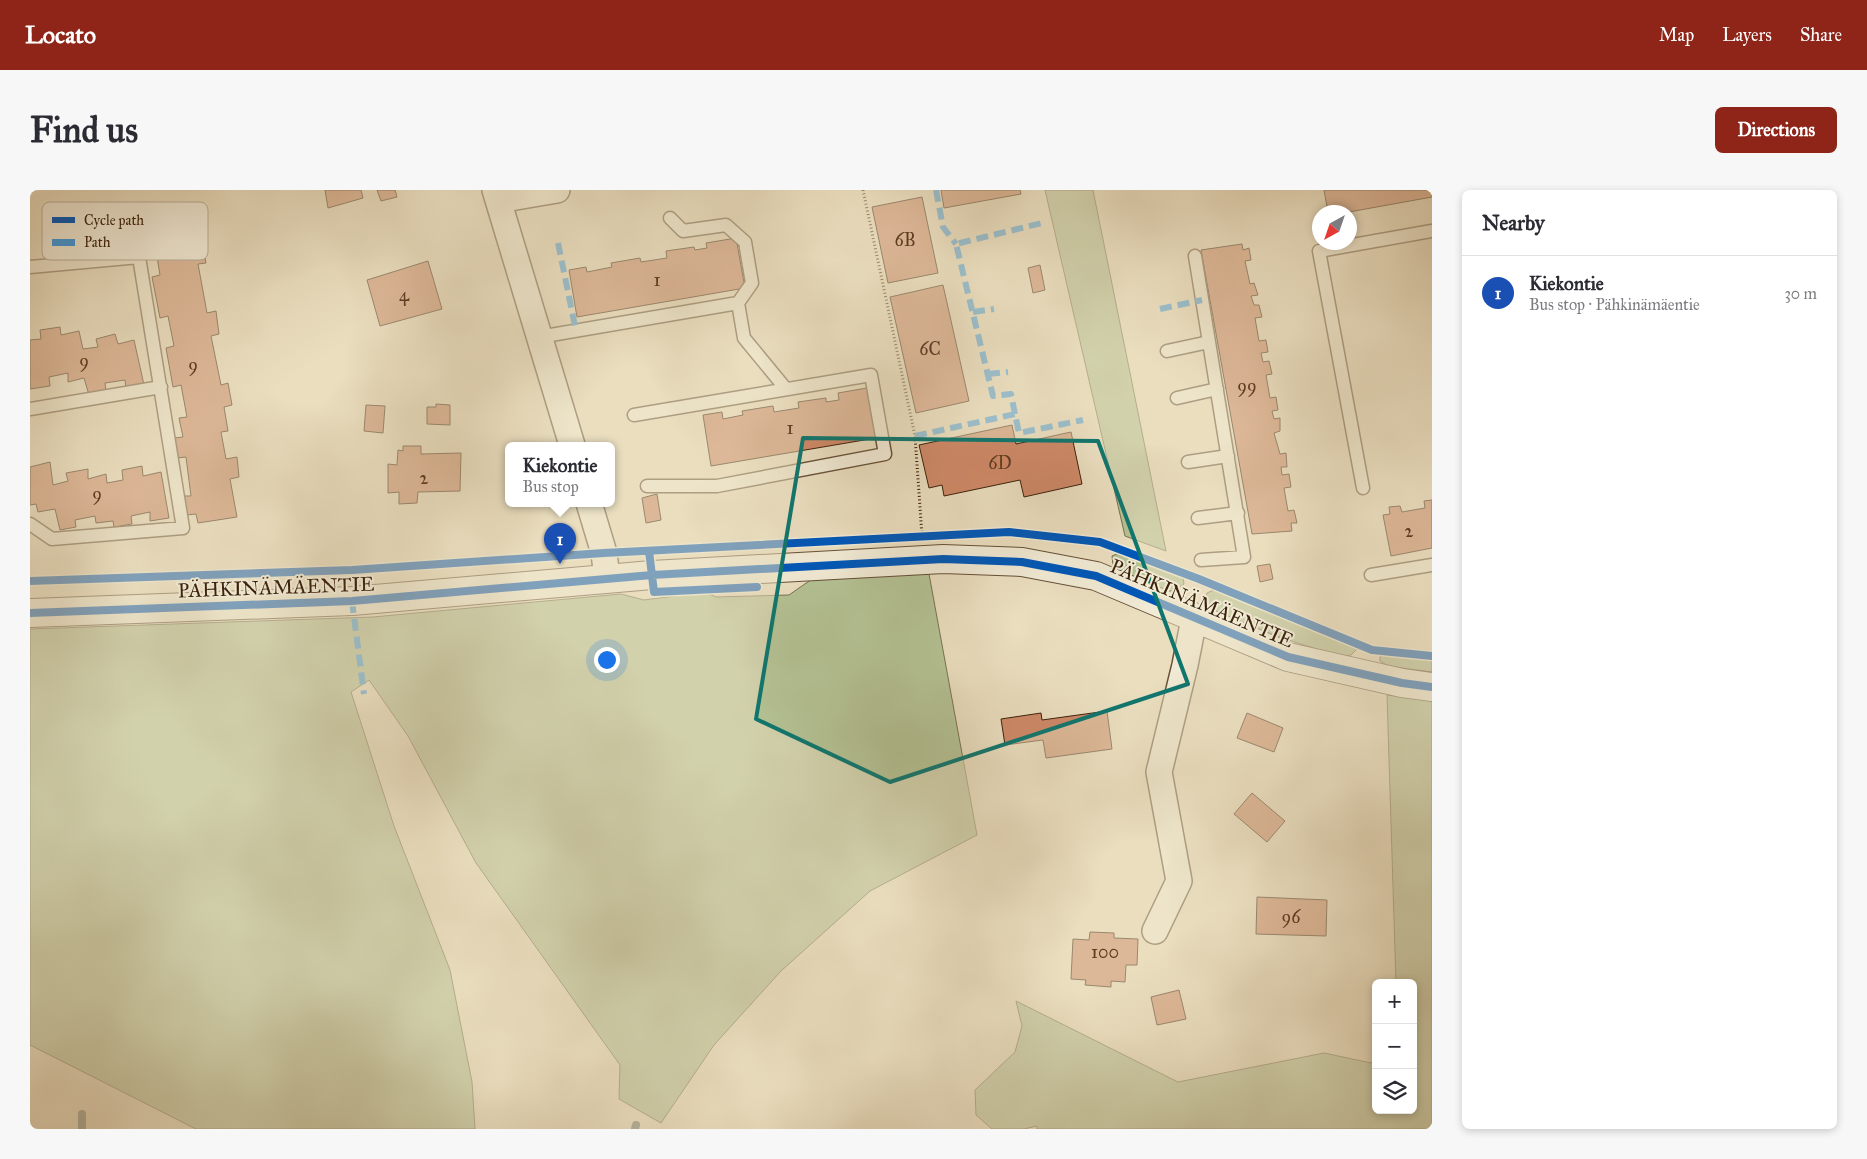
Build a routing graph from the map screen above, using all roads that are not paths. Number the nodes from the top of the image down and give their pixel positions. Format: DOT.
graph roads {
  1 [pos="557,190"];
  2 [pos="497,195"];
  3 [pos="670,218"];
  4 [pos="1432,230"];
  5 [pos="1195,256"];
  6 [pos="106,260"];
  7 [pos="140,260"];
  8 [pos="30,267"];
  9 [pos="738,303"];
  10 [pos="539,338"];
  11 [pos="1209,342"];
  12 [pos="1168,350"];
  13 [pos="161,387"];
  14 [pos="1217,389"];
  15 [pos="786,390"];
  16 [pos="1176,398"];
  17 [pos="30,409"];
  18 [pos="634,415"];
  19 [pos="571,442"];
  20 [pos="1228,456"];
  21 [pos="1188,462"];
  22 [pos="647,486"];
  23 [pos="1363,488"];
  24 [pos="590,507"];
  25 [pos="1238,513"];
  26 [pos="1198,518"];
  27 [pos="30,524"];
  28 [pos="1201,560"];
  29 [pos="1432,565"];
  30 [pos="1371,575"];
  31 [pos="606,578"];
  32 [pos="30,613"];
  33 [pos="1194,619"];
  34 [pos="1432,686"];
  35 [pos="1155,931"];
  1 -- 2 [label="street"];
  2 -- 10 [label="street"];
  3 -- 9 [label="lane"];
  4 -- 23 [label="lane"];
  5 -- 11 [label="lane"];
  6 -- 8 [label="lane"];
  7 -- 13 [label="lane"];
  9 -- 10 [label="lane"];
  9 -- 15 [label="lane"];
  10 -- 19 [label="street"];
  11 -- 12 [label="lane"];
  11 -- 14 [label="lane"];
  13 -- 17 [label="lane"];
  13 -- 27 [label="lane"];
  14 -- 16 [label="lane"];
  14 -- 20 [label="lane"];
  15 -- 18 [label="lane"];
  15 -- 22 [label="lane"];
  20 -- 21 [label="lane"];
  20 -- 25 [label="lane"];
  24 -- 31 [label="street"];
  25 -- 26 [label="lane"];
  25 -- 28 [label="lane"];
  29 -- 30 [label="lane"];
  31 -- 32 [label="street, PÄHKINÄMÄENTIE"];
  31 -- 33 [label="street, PÄHKINÄMÄENTIE"];
  33 -- 34 [label="street, PÄHKINÄMÄENTIE"];
  33 -- 35 [label="street"];
}
